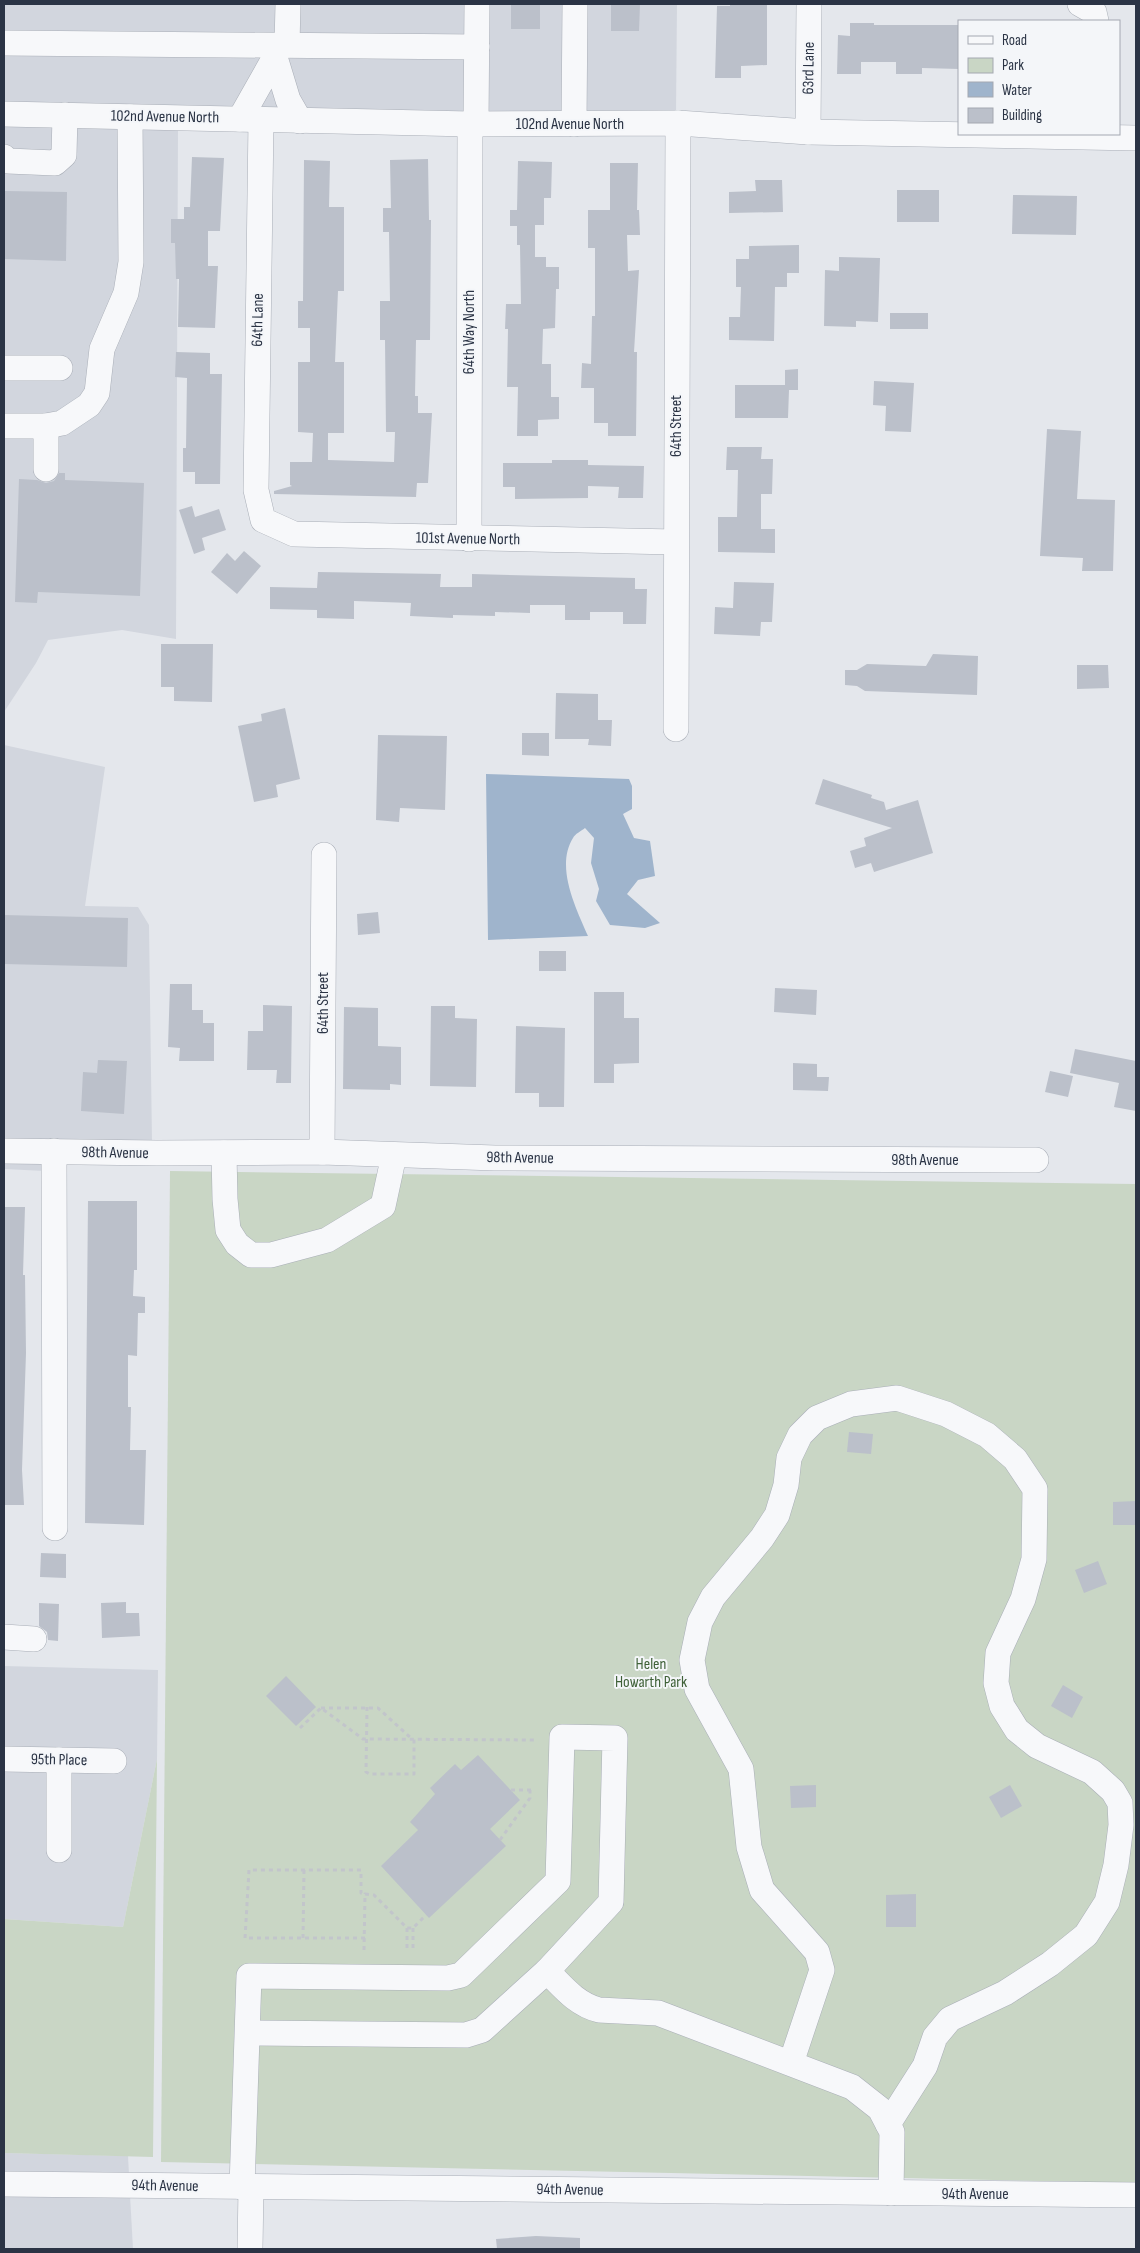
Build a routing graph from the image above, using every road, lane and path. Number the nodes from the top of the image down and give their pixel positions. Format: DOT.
graph roads {
  1 [pos="288,4"];
  2 [pos="477,4"];
  3 [pos="575,4"];
  4 [pos="809,4"];
  5 [pos="4,43"];
  6 [pos="477,47"];
  7 [pos="279,49"];
  8 [pos="4,114"];
  9 [pos="65,115"];
  10 [pos="130,117"];
  11 [pos="251,119"];
  12 [pos="300,121"];
  13 [pos="678,123"];
  14 [pos="473,124"];
  15 [pos="574,124"];
  16 [pos="808,132"];
  17 [pos="958,134"];
  18 [pos="1029,135"];
  19 [pos="1103,136"];
  20 [pos="1136,138"];
  21 [pos="4,158"];
  22 [pos="4,368"];
  23 [pos="60,368"];
  24 [pos="4,426"];
  25 [pos="46,426"];
  26 [pos="46,469"];
  27 [pos="263,520"];
  28 [pos="469,540"];
  29 [pos="675,542"];
  30 [pos="676,729"];
  31 [pos="324,855"];
  32 [pos="4,1151"];
  33 [pos="54,1152"];
  34 [pos="322,1152"];
  35 [pos="224,1153"];
  36 [pos="394,1155"];
  37 [pos="1036,1160"];
  38 [pos="55,1528"];
  39 [pos="4,1637"];
  40 [pos="34,1639"];
  41 [pos="366,1707"];
  42 [pos="321,1708"];
  43 [pos="300,1728"];
  44 [pos="366,1739"];
  45 [pos="413,1739"];
  46 [pos="536,1740"];
  47 [pos="4,1759"];
  48 [pos="60,1760"];
  49 [pos="114,1761"];
  50 [pos="511,1790"];
  51 [pos="530,1790"];
  52 [pos="535,1790"];
  53 [pos="500,1840"];
  54 [pos="59,1850"];
  55 [pos="304,1870"];
  56 [pos="365,1894"];
  57 [pos="426,1915"];
  58 [pos="407,1928"];
  59 [pos="413,1928"];
  60 [pos="303,1938"];
  61 [pos="364,1938"];
  62 [pos="364,1950"];
  63 [pos="408,1950"];
  64 [pos="413,1951"];
  65 [pos="547,1971"];
  66 [pos="248,2033"];
  67 [pos="791,2063"];
  68 [pos="888,2124"];
  69 [pos="4,2184"];
  70 [pos="247,2187"];
  71 [pos="891,2193"];
  72 [pos="1136,2195"];
  73 [pos="250,2249"];
  1 -- 7 [label="street"];
  2 -- 6 [label="street, 64th Way North"];
  3 -- 15 [label="street"];
  4 -- 16 [label="street, 63rd Lane"];
  5 -- 7 [label="street"];
  6 -- 7 [label="street"];
  6 -- 14 [label="street, 64th Way North"];
  7 -- 11 [label="street"];
  7 -- 12 [label="street"];
  8 -- 9 [label="street, 102nd Avenue North"];
  9 -- 10 [label="street, 102nd Avenue North"];
  9 -- 21 [label="street"];
  10 -- 11 [label="street, 102nd Avenue North"];
  10 -- 25 [label="street"];
  11 -- 12 [label="street, 102nd Avenue North"];
  11 -- 27 [label="street, 64th Lane"];
  12 -- 14 [label="street, 102nd Avenue North"];
  13 -- 15 [label="street, 102nd Avenue North"];
  13 -- 16 [label="street, 102nd Avenue North"];
  13 -- 29 [label="street, 64th Street"];
  14 -- 15 [label="street, 102nd Avenue North"];
  14 -- 28 [label="street, 64th Way North"];
  16 -- 17 [label="street, 102nd Avenue North"];
  18 -- 19 [label="street, 102nd Avenue North"];
  19 -- 20 [label="street, 102nd Avenue North"];
  22 -- 23 [label="street"];
  24 -- 25 [label="street"];
  25 -- 26 [label="street"];
  27 -- 28 [label="street, 101st Avenue North"];
  28 -- 29 [label="street, 101st Avenue North"];
  29 -- 30 [label="street, 64th Street"];
  31 -- 34 [label="street, 64th Street"];
  32 -- 33 [label="street, 98th Avenue"];
  33 -- 35 [label="street, 98th Avenue"];
  33 -- 38 [label="street"];
  34 -- 35 [label="street, 98th Avenue"];
  34 -- 36 [label="street, 98th Avenue"];
  35 -- 36 [label="street"];
  36 -- 37 [label="street, 98th Avenue"];
  39 -- 40 [label="street"];
  41 -- 42 [label="path"];
  41 -- 44 [label="path"];
  41 -- 45 [label="path"];
  42 -- 43 [label="path"];
  42 -- 44 [label="path"];
  44 -- 45 [label="path"];
  44 -- 45 [label="path"];
  45 -- 46 [label="path"];
  47 -- 48 [label="street, 95th Place"];
  48 -- 49 [label="street, 95th Place"];
  48 -- 54 [label="street"];
  50 -- 51 [label="path"];
  51 -- 52 [label="path"];
  51 -- 53 [label="path"];
  55 -- 56 [label="path"];
  55 -- 60 [label="path"];
  55 -- 60 [label="path"];
  56 -- 58 [label="path"];
  56 -- 61 [label="path"];
  57 -- 59 [label="path"];
  58 -- 59 [label="path"];
  58 -- 63 [label="path"];
  59 -- 64 [label="path"];
  60 -- 61 [label="path"];
  61 -- 62 [label="path"];
  65 -- 66 [label="street"];
  65 -- 66 [label="street"];
  65 -- 67 [label="street"];
  66 -- 70 [label="street"];
  67 -- 68 [label="street"];
  67 -- 68 [label="street"];
  68 -- 71 [label="street"];
  69 -- 70 [label="street, 94th Avenue"];
  70 -- 71 [label="street, 94th Avenue"];
  70 -- 73 [label="street"];
  71 -- 72 [label="street, 94th Avenue"];
}
